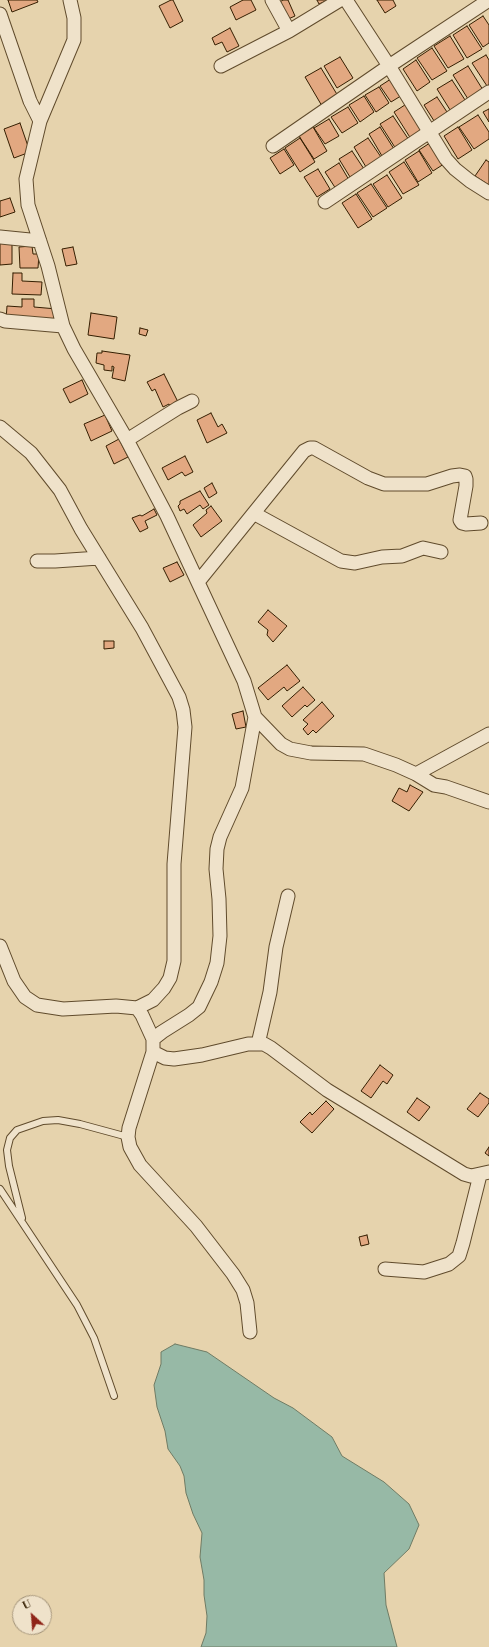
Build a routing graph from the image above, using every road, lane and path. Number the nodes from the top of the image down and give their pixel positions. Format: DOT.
graph roads {
  1 [pos="70,0"];
  2 [pos="272,0"];
  3 [pos="340,0"];
  4 [pos="346,0"];
  5 [pos="489,0"];
  6 [pos="0,14"];
  7 [pos="289,31"];
  8 [pos="221,66"];
  9 [pos="389,66"];
  10 [pos="489,92"];
  11 [pos="40,120"];
  12 [pos="429,133"];
  13 [pos="273,146"];
  14 [pos="489,193"];
  15 [pos="325,202"];
  16 [pos="0,237"];
  17 [pos="40,241"];
  18 [pos="0,319"];
  19 [pos="63,326"];
  20 [pos="192,401"];
  21 [pos="0,427"];
  22 [pos="127,440"];
  23 [pos="255,514"];
  24 [pos="481,523"];
  25 [pos="441,552"];
  26 [pos="99,558"];
  27 [pos="37,561"];
  28 [pos="198,582"];
  29 [pos="255,717"];
  30 [pos="489,734"];
  31 [pos="416,774"];
  32 [pos="489,802"];
  33 [pos="288,896"];
  34 [pos="0,946"];
  35 [pos="137,1008"];
  36 [pos="258,1044"];
  37 [pos="153,1045"];
  38 [pos="128,1137"];
  39 [pos="484,1173"];
  40 [pos="0,1189"];
  41 [pos="24,1223"];
  42 [pos="385,1269"];
  43 [pos="250,1332"];
  44 [pos="114,1396"];
  1 -- 11 [label="street"];
  2 -- 7 [label="street"];
  3 -- 7 [label="street"];
  4 -- 9 [label="street"];
  5 -- 9 [label="street"];
  6 -- 11 [label="street"];
  7 -- 8 [label="street"];
  9 -- 12 [label="street"];
  9 -- 13 [label="street"];
  10 -- 12 [label="street"];
  11 -- 17 [label="street"];
  12 -- 14 [label="street"];
  12 -- 15 [label="street"];
  16 -- 17 [label="street"];
  17 -- 19 [label="street"];
  18 -- 19 [label="street"];
  19 -- 22 [label="street"];
  20 -- 22 [label="street"];
  21 -- 26 [label="street"];
  22 -- 28 [label="street"];
  23 -- 24 [label="street"];
  23 -- 25 [label="street"];
  23 -- 28 [label="street"];
  26 -- 27 [label="street"];
  26 -- 35 [label="street"];
  28 -- 29 [label="street"];
  29 -- 31 [label="street"];
  29 -- 37 [label="street"];
  30 -- 31 [label="street"];
  31 -- 32 [label="street"];
  33 -- 36 [label="street"];
  34 -- 35 [label="street"];
  35 -- 37 [label="street"];
  36 -- 37 [label="street"];
  36 -- 39 [label="street"];
  37 -- 38 [label="street"];
  38 -- 41 [label="lane"];
  38 -- 43 [label="street"];
  39 -- 42 [label="street"];
  40 -- 41 [label="lane"];
  41 -- 44 [label="lane"];
}
